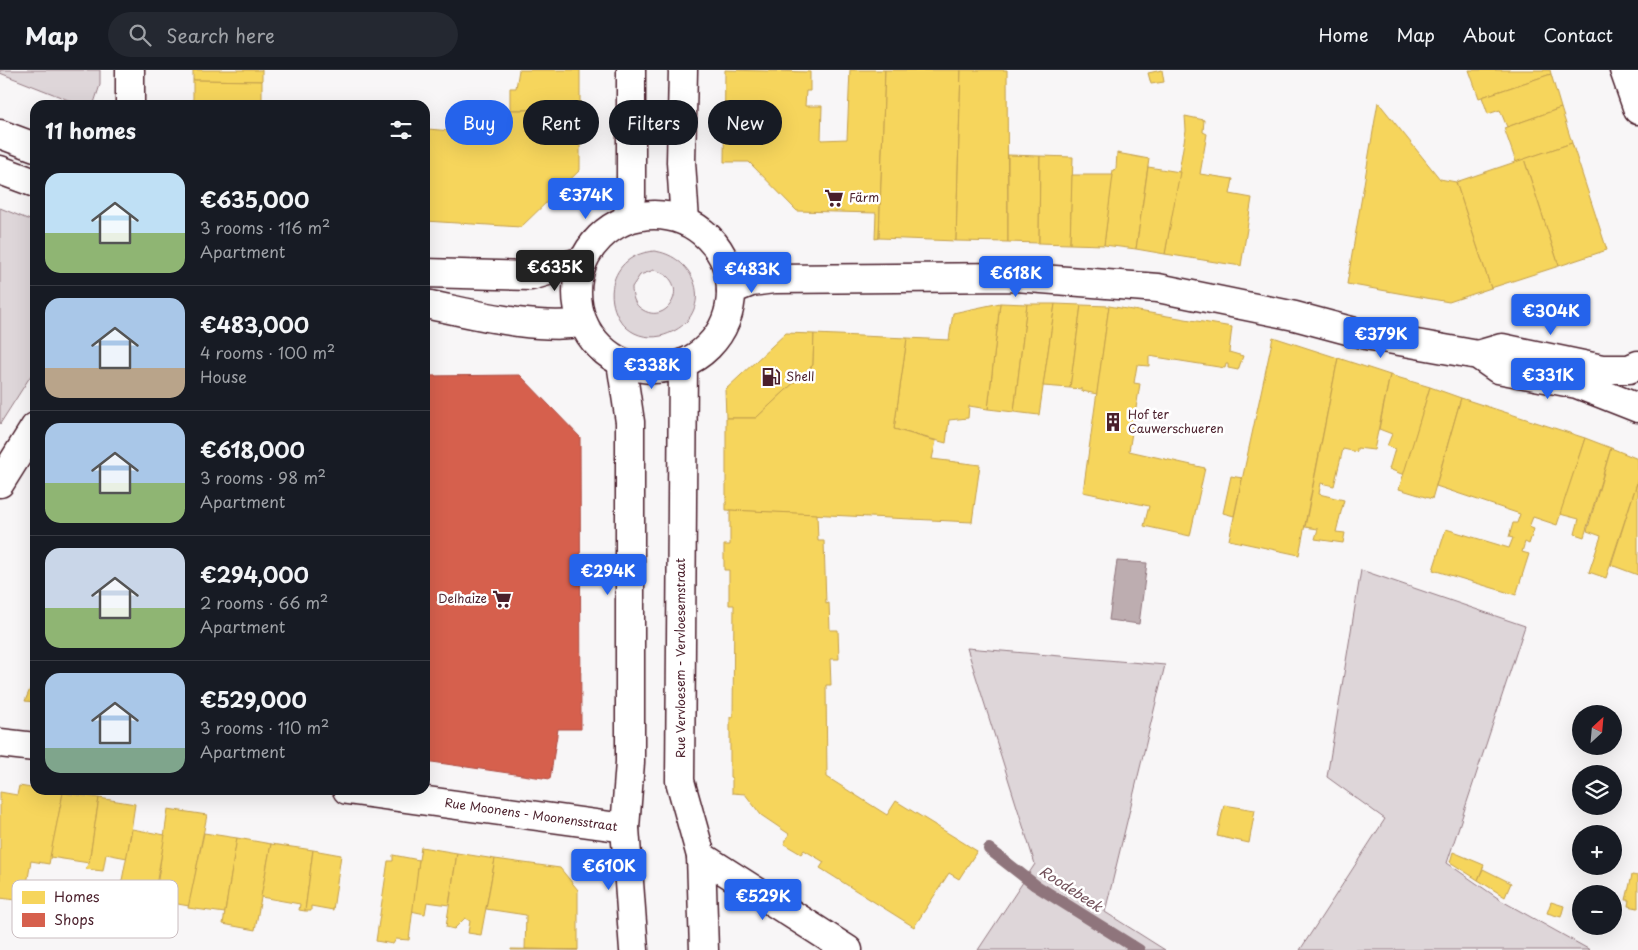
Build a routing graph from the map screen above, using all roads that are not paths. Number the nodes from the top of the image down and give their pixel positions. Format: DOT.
graph roads {
  1 [pos="130,70"];
  2 [pos="631,70"];
  3 [pos="683,70"];
  4 [pos="1624,70"];
  5 [pos="130,100"];
  6 [pos="1638,110"];
  7 [pos="0,134"];
  8 [pos="30,145"];
  9 [pos="0,170"];
  10 [pos="30,181"];
  11 [pos="627,219"];
  12 [pos="686,221"];
  13 [pos="582,262"];
  14 [pos="430,273"];
  15 [pos="731,290"];
  16 [pos="430,305"];
  17 [pos="583,323"];
  18 [pos="1478,355"];
  19 [pos="622,362"];
  20 [pos="683,363"];
  21 [pos="1638,365"];
  22 [pos="1638,408"];
  23 [pos="30,435"];
  24 [pos="0,483"];
  25 [pos="0,742"];
  26 [pos="30,746"];
  27 [pos="384,795"];
  28 [pos="625,828"];
  29 [pos="702,856"];
  30 [pos="634,950"];
  31 [pos="704,950"];
  32 [pos="848,950"];
  1 -- 5 [label="street"];
  2 -- 11 [label="street"];
  3 -- 12 [label="street"];
  4 -- 6 [label="street"];
  7 -- 8 [label="street"];
  9 -- 10 [label="street"];
  11 -- 12 [label="street"];
  11 -- 13 [label="street"];
  12 -- 15 [label="street"];
  13 -- 14 [label="street"];
  13 -- 17 [label="street"];
  15 -- 18 [label="street"];
  15 -- 20 [label="street"];
  16 -- 17 [label="street"];
  17 -- 19 [label="street"];
  18 -- 21 [label="street"];
  18 -- 22 [label="street"];
  19 -- 20 [label="street"];
  19 -- 28 [label="street"];
  20 -- 29 [label="street, Rue Vervloesem - Vervloesemstraat"];
  23 -- 24 [label="street"];
  25 -- 26 [label="street"];
  27 -- 28 [label="street, Rue Moonens - Moonensstraat"];
  28 -- 30 [label="street"];
  29 -- 31 [label="street, Rue Vervloesem - Vervloesemstraat"];
  29 -- 32 [label="street"];
}
